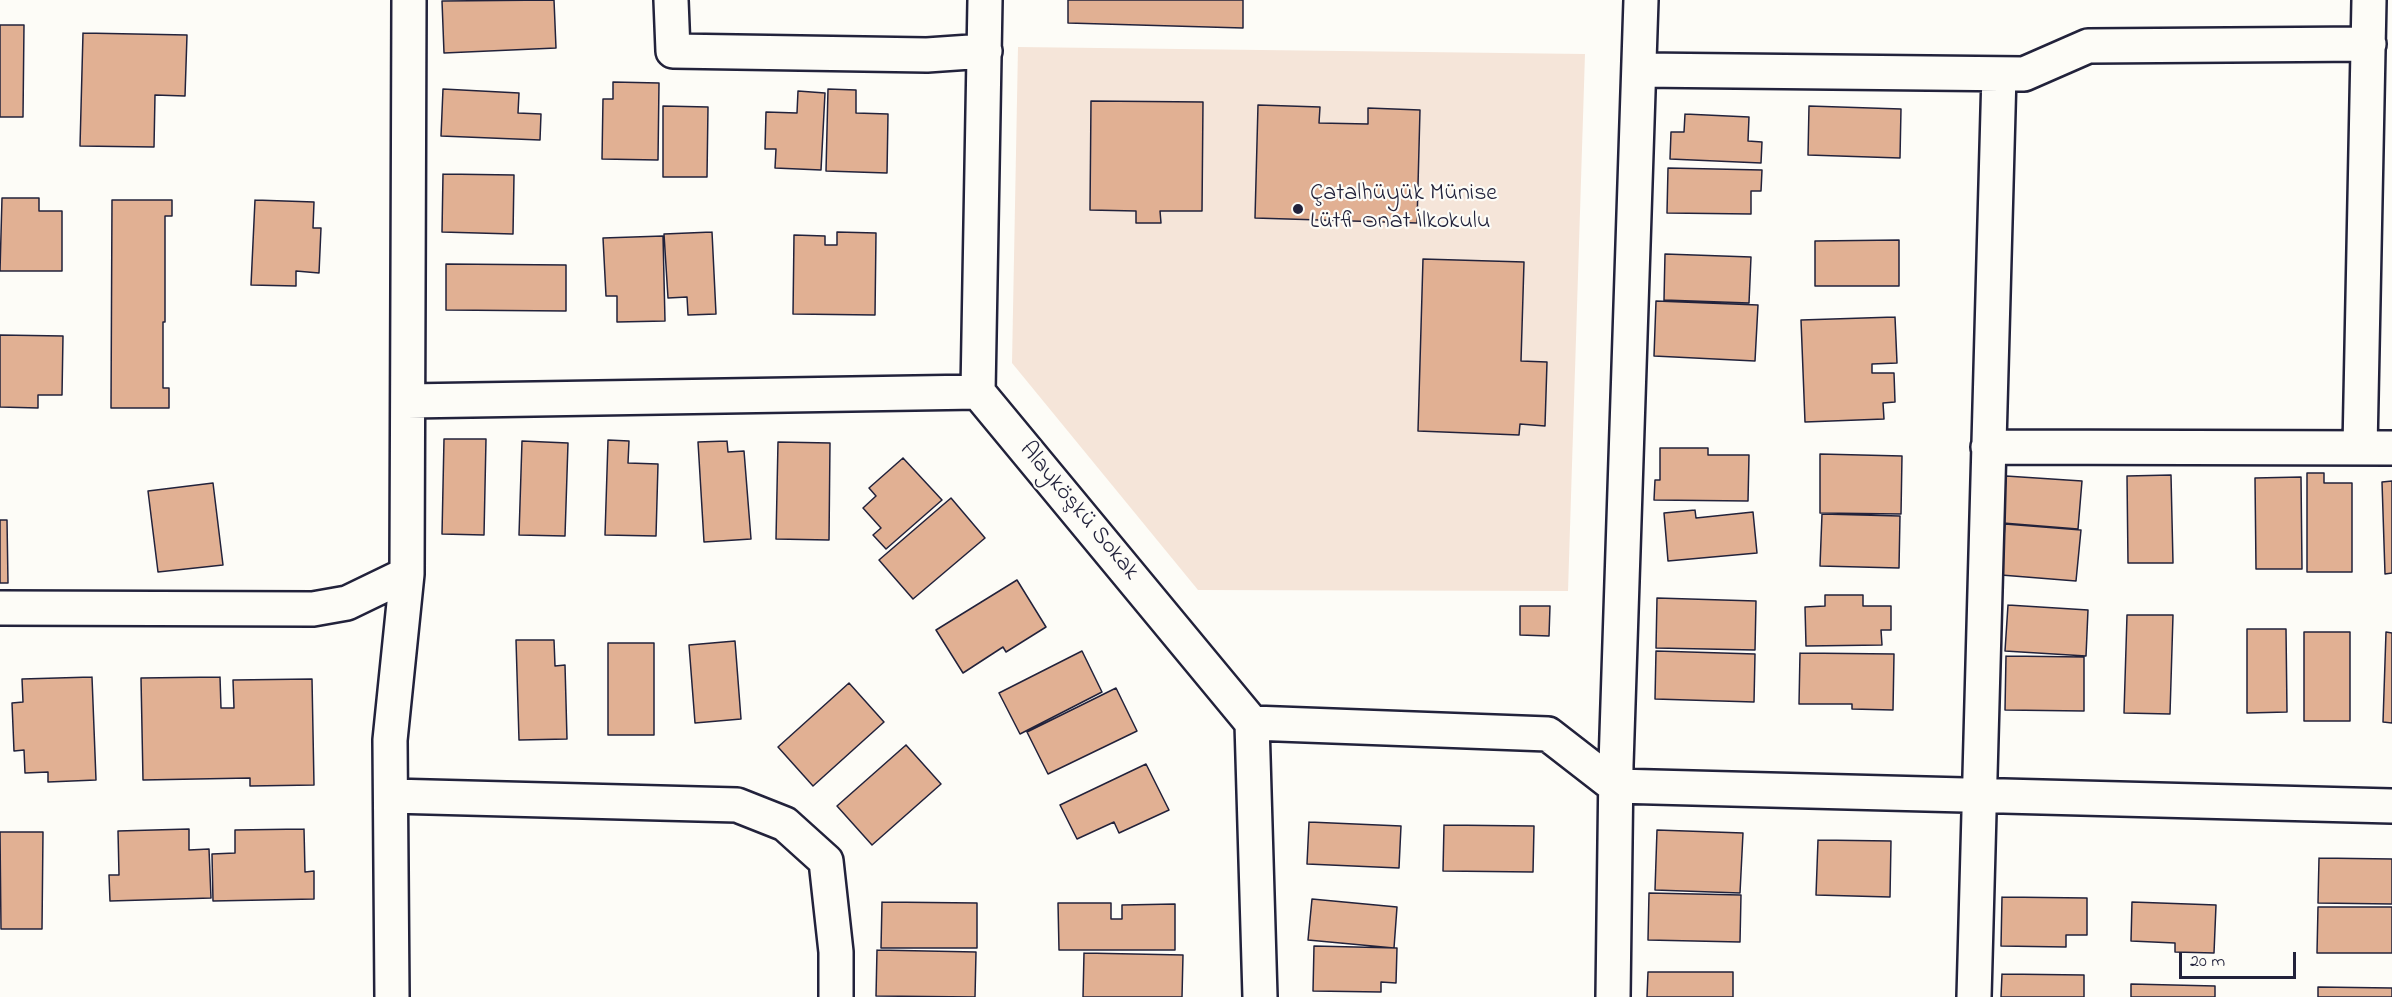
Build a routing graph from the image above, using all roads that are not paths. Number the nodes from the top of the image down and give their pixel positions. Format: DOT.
graph roads {
  1 [pos="409,0"];
  2 [pos="670,0"];
  3 [pos="985,0"];
  4 [pos="1641,0"];
  5 [pos="2369,0"];
  6 [pos="2369,44"];
  7 [pos="985,51"];
  8 [pos="1640,70"];
  9 [pos="1999,74"];
  10 [pos="978,392"];
  11 [pos="408,401"];
  12 [pos="1988,447"];
  13 [pos="2376,448"];
  14 [pos="407,574"];
  15 [pos="0,609"];
  16 [pos="1252,723"];
  17 [pos="1615,786"];
  18 [pos="391,796"];
  19 [pos="1978,796"];
  20 [pos="2392,807"];
  21 [pos="392,997"];
  22 [pos="836,997"];
  23 [pos="1260,997"];
  24 [pos="1613,997"];
  25 [pos="1974,997"];
  1 -- 11 [label="street"];
  2 -- 7 [label="street"];
  3 -- 7 [label="street"];
  4 -- 8 [label="street"];
  5 -- 6 [label="street"];
  6 -- 9 [label="street"];
  6 -- 13 [label="street"];
  7 -- 10 [label="street"];
  8 -- 9 [label="street"];
  8 -- 17 [label="street"];
  9 -- 12 [label="street"];
  10 -- 11 [label="street"];
  10 -- 16 [label="street, Alayköşkü Sokak"];
  11 -- 14 [label="street"];
  12 -- 13 [label="street"];
  12 -- 19 [label="street"];
  14 -- 15 [label="street"];
  14 -- 18 [label="street"];
  16 -- 17 [label="street"];
  16 -- 23 [label="street"];
  17 -- 19 [label="street"];
  17 -- 24 [label="street"];
  18 -- 21 [label="street"];
  18 -- 22 [label="street"];
  19 -- 20 [label="street"];
  19 -- 25 [label="street"];
}
